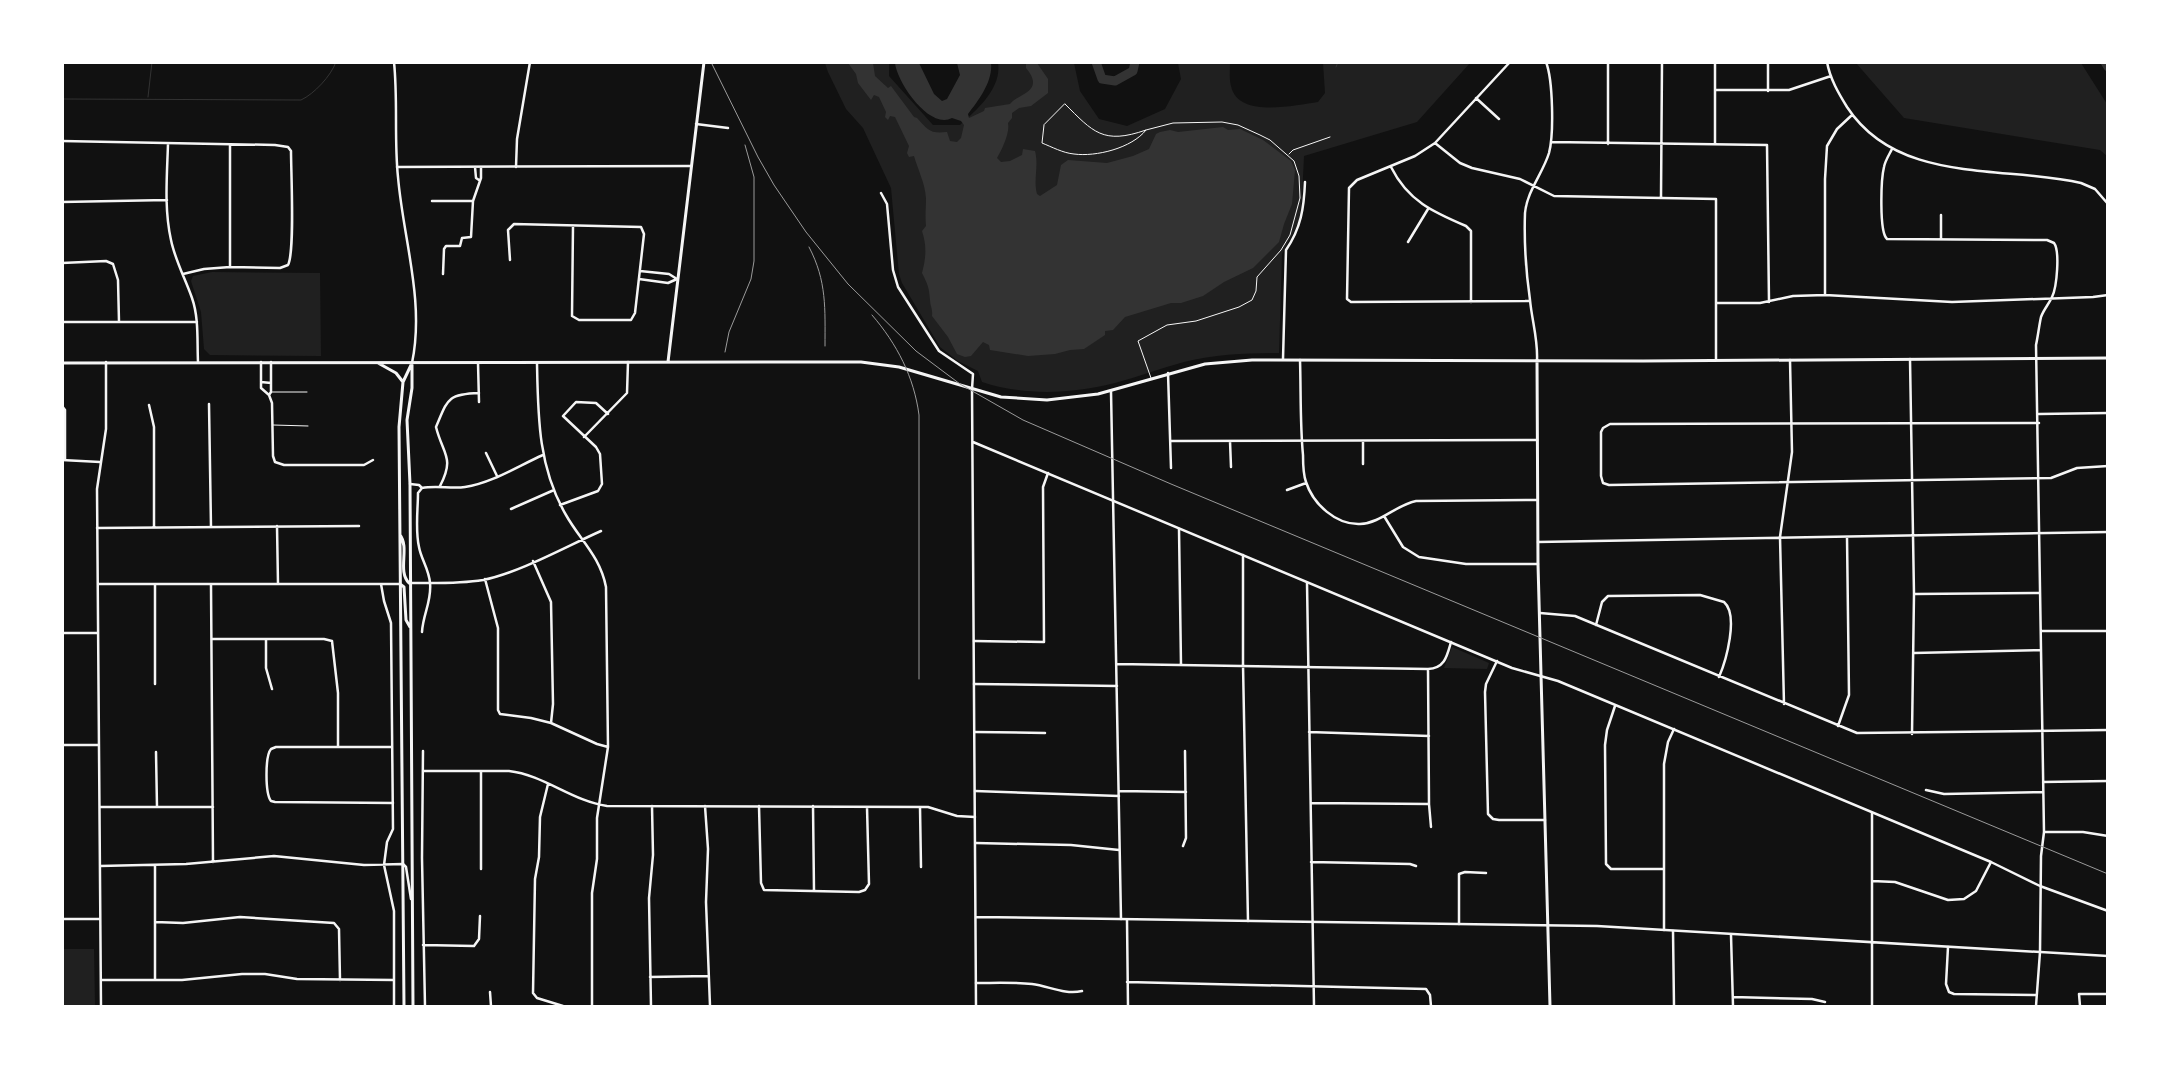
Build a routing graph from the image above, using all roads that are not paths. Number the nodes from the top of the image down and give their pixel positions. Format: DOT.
graph roads {
  1 [pos="394,62"];
  2 [pos="530,62"];
  3 [pos="704,62"];
  4 [pos="1510,62"];
  5 [pos="1546,62"];
  6 [pos="1608,62"];
  7 [pos="1662,62"];
  8 [pos="1715,62"];
  9 [pos="1768,62"];
  10 [pos="1827,62"];
  11 [pos="1831,76"];
  12 [pos="1715,90"];
  13 [pos="1768,91"];
  14 [pos="1476,98"];
  15 [pos="1852,115"];
  16 [pos="1499,119"];
  17 [pos="696,124"];
  18 [pos="728,128"];
  19 [pos="1146,130"];
  20 [pos="1330,137"];
  21 [pos="62,141"];
  22 [pos="1551,142"];
  23 [pos="1435,143"];
  24 [pos="168,144"];
  25 [pos="1608,144"];
  26 [pos="1662,144"];
  27 [pos="1715,144"];
  28 [pos="230,145"];
  29 [pos="1892,149"];
  30 [pos="1288,154"];
  31 [pos="691,166"];
  32 [pos="397,167"];
  33 [pos="475,167"];
  34 [pos="481,167"];
  35 [pos="516,167"];
  36 [pos="1391,167"];
  37 [pos="479,180"];
  38 [pos="1305,182"];
  39 [pos="1534,184"];
  40 [pos="881,193"];
  41 [pos="1661,197"];
  42 [pos="167,200"];
  43 [pos="432,201"];
  44 [pos="473,201"];
  45 [pos="62,202"];
  46 [pos="2108,204"];
  47 [pos="1428,209"];
  48 [pos="1941,215"];
  49 [pos="573,226"];
  50 [pos="1941,240"];
  51 [pos="1408,242"];
  52 [pos="510,260"];
  53 [pos="62,263"];
  54 [pos="230,267"];
  55 [pos="640,270"];
  56 [pos="182,274"];
  57 [pos="442,274"];
  58 [pos="639,279"];
  59 [pos="677,279"];
  60 [pos="2108,294"];
  61 [pos="1825,296"];
  62 [pos="2052,297"];
  63 [pos="1530,301"];
  64 [pos="1471,302"];
  65 [pos="1769,302"];
  66 [pos="1716,303"];
  67 [pos="62,322"];
  68 [pos="118,322"];
  69 [pos="197,322"];
  70 [pos="2037,358"];
  71 [pos="2108,358"];
  72 [pos="1283,360"];
  73 [pos="1300,360"];
  74 [pos="1537,360"];
  75 [pos="1716,360"];
  76 [pos="1790,360"];
  77 [pos="1910,360"];
  78 [pos="106,362"];
  79 [pos="198,362"];
  80 [pos="261,362"];
  81 [pos="271,362"];
  82 [pos="628,362"];
  83 [pos="668,362"];
  84 [pos="62,363"];
  85 [pos="378,363"];
  86 [pos="412,363"];
  87 [pos="478,363"];
  88 [pos="537,363"];
  89 [pos="1168,373"];
  90 [pos="1152,378"];
  91 [pos="261,382"];
  92 [pos="271,382"];
  93 [pos="403,382"];
  94 [pos="972,390"];
  95 [pos="1111,391"];
  96 [pos="307,392"];
  97 [pos="270,393"];
  98 [pos="479,393"];
  99 [pos="479,402"];
  100 [pos="209,404"];
  101 [pos="62,406"];
  102 [pos="149,406"];
  103 [pos="2108,413"];
  104 [pos="608,414"];
  105 [pos="2038,414"];
  106 [pos="2038,423"];
  107 [pos="1791,424"];
  108 [pos="1911,424"];
  109 [pos="272,425"];
  110 [pos="308,426"];
  111 [pos="584,437"];
  112 [pos="1170,440"];
  113 [pos="1537,440"];
  114 [pos="1230,441"];
  115 [pos="1301,441"];
  116 [pos="1363,441"];
  117 [pos="973,442"];
  118 [pos="486,453"];
  119 [pos="543,455"];
  120 [pos="64,460"];
  121 [pos="373,460"];
  122 [pos="100,462"];
  123 [pos="1363,464"];
  124 [pos="1232,466"];
  125 [pos="2108,466"];
  126 [pos="1171,468"];
  127 [pos="1048,473"];
  128 [pos="497,476"];
  129 [pos="2039,478"];
  130 [pos="1911,480"];
  131 [pos="1788,482"];
  132 [pos="1306,483"];
  133 [pos="410,484"];
  134 [pos="440,486"];
  135 [pos="422,488"];
  136 [pos="554,490"];
  137 [pos="1286,490"];
  138 [pos="1112,500"];
  139 [pos="1537,500"];
  140 [pos="560,505"];
  141 [pos="511,509"];
  142 [pos="1384,516"];
  143 [pos="277,526"];
  144 [pos="359,526"];
  145 [pos="154,527"];
  146 [pos="212,527"];
  147 [pos="97,528"];
  148 [pos="1179,529"];
  149 [pos="601,531"];
  150 [pos="2108,532"];
  151 [pos="2039,534"];
  152 [pos="400,535"];
  153 [pos="1912,535"];
  154 [pos="1780,537"];
  155 [pos="1847,537"];
  156 [pos="582,539"];
  157 [pos="1538,542"];
  158 [pos="1244,555"];
  159 [pos="533,561"];
  160 [pos="1538,564"];
  161 [pos="485,579"];
  162 [pos="410,583"];
  163 [pos="430,583"];
  164 [pos="1307,583"];
  165 [pos="98,584"];
  166 [pos="155,584"];
  167 [pos="278,584"];
  168 [pos="381,584"];
  169 [pos="400,584"];
  170 [pos="211,585"];
  171 [pos="2040,593"];
  172 [pos="1914,594"];
  173 [pos="1540,613"];
  174 [pos="1596,625"];
  175 [pos="410,627"];
  176 [pos="2041,631"];
  177 [pos="2108,631"];
  178 [pos="62,632"];
  179 [pos="422,632"];
  180 [pos="98,633"];
  181 [pos="212,639"];
  182 [pos="266,639"];
  183 [pos="974,641"];
  184 [pos="1451,642"];
  185 [pos="2041,650"];
  186 [pos="1914,652"];
  187 [pos="1497,661"];
  188 [pos="1116,664"];
  189 [pos="1181,665"];
  190 [pos="1243,665"];
  191 [pos="1308,666"];
  192 [pos="1428,669"];
  193 [pos="1542,675"];
  194 [pos="1719,676"];
  195 [pos="155,684"];
  196 [pos="974,684"];
  197 [pos="1117,686"];
  198 [pos="272,689"];
  199 [pos="1784,704"];
  200 [pos="1615,706"];
  201 [pos="551,724"];
  202 [pos="1838,726"];
  203 [pos="1674,729"];
  204 [pos="2108,730"];
  205 [pos="2043,731"];
  206 [pos="975,732"];
  207 [pos="1309,732"];
  208 [pos="1045,733"];
  209 [pos="1912,734"];
  210 [pos="1429,736"];
  211 [pos="62,745"];
  212 [pos="99,745"];
  213 [pos="338,747"];
  214 [pos="392,747"];
  215 [pos="608,747"];
  216 [pos="423,751"];
  217 [pos="1186,751"];
  218 [pos="156,752"];
  219 [pos="423,771"];
  220 [pos="481,771"];
  221 [pos="2108,781"];
  222 [pos="2043,782"];
  223 [pos="548,784"];
  224 [pos="1926,790"];
  225 [pos="975,791"];
  226 [pos="1119,791"];
  227 [pos="1186,792"];
  228 [pos="2043,792"];
  229 [pos="1118,796"];
  230 [pos="393,803"];
  231 [pos="1310,803"];
  232 [pos="599,804"];
  233 [pos="1429,804"];
  234 [pos="652,806"];
  235 [pos="705,806"];
  236 [pos="760,806"];
  237 [pos="813,806"];
  238 [pos="100,807"];
  239 [pos="157,807"];
  240 [pos="867,807"];
  241 [pos="920,807"];
  242 [pos="213,808"];
  243 [pos="1872,813"];
  244 [pos="975,817"];
  245 [pos="1545,820"];
  246 [pos="1432,827"];
  247 [pos="2044,832"];
  248 [pos="2108,836"];
  249 [pos="976,843"];
  250 [pos="1183,846"];
  251 [pos="1119,850"];
  252 [pos="214,862"];
  253 [pos="1311,862"];
  254 [pos="1991,862"];
  255 [pos="403,864"];
  256 [pos="384,865"];
  257 [pos="100,866"];
  258 [pos="155,866"];
  259 [pos="1416,866"];
  260 [pos="921,867"];
  261 [pos="481,869"];
  262 [pos="1664,869"];
  263 [pos="1486,873"];
  264 [pos="1872,881"];
  265 [pos="2040,886"];
  266 [pos="814,892"];
  267 [pos="413,907"];
  268 [pos="2108,911"];
  269 [pos="480,916"];
  270 [pos="976,917"];
  271 [pos="100,919"];
  272 [pos="62,920"];
  273 [pos="1121,920"];
  274 [pos="1127,920"];
  275 [pos="1248,921"];
  276 [pos="155,922"];
  277 [pos="1312,922"];
  278 [pos="1459,924"];
  279 [pos="1548,925"];
  280 [pos="1664,930"];
  281 [pos="1673,931"];
  282 [pos="1731,935"];
  283 [pos="1872,943"];
  284 [pos="423,945"];
  285 [pos="1948,946"];
  286 [pos="2040,952"];
  287 [pos="2108,956"];
  288 [pos="709,976"];
  289 [pos="650,977"];
  290 [pos="101,980"];
  291 [pos="155,980"];
  292 [pos="340,980"];
  293 [pos="394,980"];
  294 [pos="1127,982"];
  295 [pos="976,983"];
  296 [pos="1313,987"];
  297 [pos="1082,991"];
  298 [pos="490,992"];
  299 [pos="2036,994"];
  300 [pos="2108,994"];
  301 [pos="1733,997"];
  302 [pos="1825,1002"];
  303 [pos="102,1006"];
  304 [pos="394,1006"];
  305 [pos="404,1006"];
  306 [pos="413,1006"];
  307 [pos="425,1006"];
  308 [pos="491,1006"];
  309 [pos="562,1006"];
  310 [pos="592,1006"];
  311 [pos="651,1006"];
  312 [pos="710,1006"];
  313 [pos="976,1006"];
  314 [pos="1128,1006"];
  315 [pos="1314,1006"];
  316 [pos="1431,1006"];
  317 [pos="1550,1006"];
  318 [pos="1674,1006"];
  319 [pos="1733,1006"];
  320 [pos="1872,1006"];
  321 [pos="2036,1006"];
  322 [pos="2080,1006"];
  1 -- 32 [label="street"];
  2 -- 35 [label="street"];
  3 -- 17 [label="main road"];
  4 -- 14 [label="street"];
  5 -- 22 [label="street"];
  6 -- 25 [label="street"];
  7 -- 26 [label="street"];
  8 -- 12 [label="street"];
  9 -- 13 [label="street"];
  10 -- 11 [label="street"];
  11 -- 13 [label="street"];
  11 -- 15 [label="street"];
  12 -- 13 [label="street"];
  12 -- 27 [label="street"];
  14 -- 16 [label="street"];
  14 -- 23 [label="street"];
  15 -- 29 [label="street"];
  15 -- 61 [label="street"];
  17 -- 18 [label="street"];
  17 -- 31 [label="main road"];
  19 -- 19 [label="lane"];
  19 -- 30 [label="lane"];
  20 -- 30 [label="lane"];
  21 -- 24 [label="street"];
  22 -- 25 [label="street"];
  22 -- 39 [label="street"];
  23 -- 36 [label="street"];
  23 -- 39 [label="street"];
  24 -- 28 [label="street"];
  24 -- 42 [label="street"];
  25 -- 26 [label="street"];
  26 -- 27 [label="street"];
  26 -- 41 [label="street"];
  27 -- 65 [label="street"];
  28 -- 54 [label="street"];
  28 -- 54 [label="street"];
  29 -- 46 [label="street"];
  29 -- 50 [label="street"];
  30 -- 90 [label="lane"];
  31 -- 35 [label="street"];
  31 -- 59 [label="main road"];
  32 -- 33 [label="street"];
  32 -- 86 [label="street"];
  33 -- 34 [label="street"];
  33 -- 37 [label="street"];
  34 -- 35 [label="street"];
  34 -- 37 [label="street"];
  36 -- 47 [label="street"];
  36 -- 64 [label="street"];
  37 -- 44 [label="street"];
  38 -- 72 [label="street"];
  39 -- 41 [label="street"];
  39 -- 63 [label="street"];
  40 -- 94 [label="street"];
  41 -- 66 [label="street"];
  42 -- 45 [label="street"];
  42 -- 56 [label="street"];
  43 -- 44 [label="street"];
  44 -- 57 [label="street"];
  47 -- 51 [label="street"];
  47 -- 64 [label="street"];
  48 -- 50 [label="street"];
  49 -- 52 [label="street"];
  49 -- 55 [label="street"];
  49 -- 58 [label="street"];
  50 -- 62 [label="street"];
  53 -- 68 [label="street"];
  54 -- 56 [label="street"];
  55 -- 58 [label="street"];
  55 -- 59 [label="street"];
  56 -- 69 [label="street"];
  58 -- 59 [label="street"];
  59 -- 83 [label="main road"];
  60 -- 62 [label="street"];
  61 -- 62 [label="street"];
  61 -- 65 [label="street"];
  62 -- 70 [label="street"];
  63 -- 64 [label="street"];
  63 -- 74 [label="street"];
  65 -- 66 [label="street"];
  66 -- 75 [label="street"];
  67 -- 68 [label="street"];
  68 -- 69 [label="street"];
  69 -- 79 [label="street"];
  70 -- 71 [label="main road"];
  70 -- 77 [label="main road"];
  70 -- 105 [label="street"];
  72 -- 73 [label="main road"];
  72 -- 89 [label="main road"];
  73 -- 74 [label="main road"];
  73 -- 115 [label="street"];
  74 -- 75 [label="main road"];
  74 -- 113 [label="main road"];
  75 -- 76 [label="main road"];
  76 -- 77 [label="main road"];
  76 -- 107 [label="street"];
  77 -- 108 [label="street"];
  78 -- 79 [label="main road"];
  78 -- 84 [label="main road"];
  78 -- 122 [label="street"];
  79 -- 80 [label="main road"];
  80 -- 81 [label="main road"];
  80 -- 91 [label="street"];
  81 -- 85 [label="main road"];
  81 -- 92 [label="street"];
  82 -- 83 [label="main road"];
  82 -- 88 [label="main road"];
  82 -- 104 [label="street"];
  83 -- 94 [label="main road"];
  85 -- 86 [label="main road"];
  85 -- 93 [label="main road"];
  86 -- 87 [label="main road"];
  86 -- 93 [label="main road"];
  86 -- 133 [label="main road"];
  87 -- 88 [label="main road"];
  87 -- 98 [label="street"];
  88 -- 119 [label="street"];
  89 -- 90 [label="main road"];
  89 -- 112 [label="street"];
  90 -- 95 [label="main road"];
  91 -- 92 [label="street"];
  91 -- 97 [label="street"];
  92 -- 97 [label="street"];
  93 -- 152 [label="main road"];
  94 -- 95 [label="main road"];
  94 -- 117 [label="street"];
  95 -- 138 [label="street"];
  96 -- 97 [label="lane"];
  97 -- 109 [label="street"];
  98 -- 99 [label="street"];
  98 -- 134 [label="street"];
  100 -- 146 [label="street"];
  101 -- 120 [label="street"];
  102 -- 145 [label="street"];
  103 -- 105 [label="street"];
  104 -- 111 [label="street"];
  104 -- 111 [label="street"];
  105 -- 106 [label="street"];
  106 -- 108 [label="street"];
  106 -- 129 [label="street"];
  107 -- 108 [label="street"];
  107 -- 131 [label="street"];
  107 -- 131 [label="street"];
  108 -- 130 [label="street"];
  109 -- 110 [label="lane"];
  109 -- 121 [label="street"];
  111 -- 140 [label="street"];
  112 -- 114 [label="street"];
  112 -- 126 [label="street"];
  113 -- 116 [label="street"];
  113 -- 139 [label="main road"];
  114 -- 115 [label="street"];
  114 -- 124 [label="street"];
  115 -- 116 [label="street"];
  115 -- 132 [label="street"];
  116 -- 123 [label="street"];
  117 -- 127 [label="street"];
  117 -- 183 [label="street"];
  118 -- 128 [label="street"];
  119 -- 128 [label="street"];
  119 -- 136 [label="street"];
  120 -- 122 [label="street"];
  122 -- 147 [label="street"];
  125 -- 129 [label="street"];
  127 -- 138 [label="street"];
  127 -- 183 [label="street"];
  128 -- 134 [label="street"];
  129 -- 130 [label="street"];
  129 -- 151 [label="street"];
  130 -- 131 [label="street"];
  130 -- 153 [label="street"];
  131 -- 154 [label="street"];
  132 -- 137 [label="street"];
  132 -- 142 [label="street"];
  133 -- 135 [label="street"];
  133 -- 162 [label="main road"];
  134 -- 135 [label="street"];
  135 -- 163 [label="street"];
  136 -- 140 [label="street"];
  136 -- 141 [label="street"];
  138 -- 148 [label="street"];
  138 -- 188 [label="street"];
  139 -- 142 [label="street"];
  139 -- 157 [label="main road"];
  140 -- 156 [label="street"];
  142 -- 160 [label="street"];
  143 -- 144 [label="street"];
  143 -- 146 [label="street"];
  143 -- 167 [label="street"];
  145 -- 146 [label="street"];
  145 -- 147 [label="street"];
  147 -- 165 [label="street"];
  148 -- 158 [label="street"];
  148 -- 189 [label="street"];
  149 -- 156 [label="street"];
  150 -- 151 [label="street"];
  151 -- 153 [label="street"];
  151 -- 171 [label="street"];
  152 -- 162 [label="main road"];
  152 -- 169 [label="main road"];
  153 -- 155 [label="street"];
  153 -- 172 [label="street"];
  154 -- 155 [label="street"];
  154 -- 157 [label="street"];
  154 -- 199 [label="street"];
  155 -- 202 [label="street"];
  156 -- 159 [label="street"];
  156 -- 215 [label="street"];
  157 -- 160 [label="main road"];
  158 -- 164 [label="street"];
  158 -- 190 [label="street"];
  159 -- 161 [label="street"];
  159 -- 201 [label="street"];
  160 -- 173 [label="main road"];
  161 -- 163 [label="street"];
  161 -- 201 [label="street"];
  162 -- 163 [label="street"];
  162 -- 175 [label="main road"];
  163 -- 179 [label="street"];
  164 -- 184 [label="street"];
  164 -- 191 [label="street"];
  165 -- 166 [label="street"];
  165 -- 180 [label="street"];
  166 -- 170 [label="street"];
  166 -- 195 [label="street"];
  167 -- 168 [label="street"];
  167 -- 170 [label="street"];
  168 -- 169 [label="street"];
  168 -- 214 [label="street"];
  169 -- 175 [label="main road"];
  169 -- 255 [label="main road"];
  170 -- 181 [label="street"];
  171 -- 172 [label="street"];
  171 -- 176 [label="street"];
  172 -- 186 [label="street"];
  173 -- 174 [label="street"];
  173 -- 193 [label="main road"];
  174 -- 194 [label="street"];
  174 -- 194 [label="street"];
  175 -- 267 [label="main road"];
  176 -- 177 [label="street"];
  176 -- 185 [label="street"];
  178 -- 180 [label="street"];
  180 -- 212 [label="street"];
  181 -- 182 [label="street"];
  181 -- 242 [label="street"];
  182 -- 198 [label="street"];
  182 -- 213 [label="street"];
  183 -- 196 [label="street"];
  184 -- 187 [label="street"];
  184 -- 192 [label="street"];
  185 -- 186 [label="street"];
  185 -- 205 [label="street"];
  186 -- 209 [label="street"];
  187 -- 193 [label="street"];
  187 -- 245 [label="street"];
  188 -- 189 [label="street"];
  188 -- 197 [label="street"];
  189 -- 190 [label="street"];
  190 -- 191 [label="street"];
  190 -- 275 [label="street"];
  191 -- 192 [label="street"];
  191 -- 207 [label="street"];
  192 -- 210 [label="street"];
  193 -- 200 [label="street"];
  193 -- 245 [label="main road"];
  194 -- 199 [label="street"];
  196 -- 197 [label="street"];
  196 -- 206 [label="street"];
  197 -- 226 [label="street"];
  199 -- 202 [label="street"];
  200 -- 203 [label="street"];
  200 -- 262 [label="street"];
  201 -- 215 [label="street"];
  202 -- 209 [label="street"];
  203 -- 243 [label="street"];
  203 -- 262 [label="street"];
  204 -- 205 [label="street"];
  205 -- 209 [label="street"];
  205 -- 222 [label="street"];
  206 -- 208 [label="street"];
  206 -- 225 [label="street"];
  207 -- 210 [label="street"];
  207 -- 231 [label="street"];
  210 -- 233 [label="street"];
  211 -- 212 [label="street"];
  212 -- 238 [label="street"];
  213 -- 214 [label="street"];
  213 -- 230 [label="street"];
  214 -- 230 [label="street"];
  215 -- 232 [label="street"];
  216 -- 219 [label="street"];
  217 -- 227 [label="street"];
  218 -- 239 [label="street"];
  219 -- 220 [label="street"];
  219 -- 284 [label="street"];
  220 -- 223 [label="street"];
  220 -- 261 [label="street"];
  221 -- 222 [label="street"];
  222 -- 228 [label="street"];
  223 -- 232 [label="street"];
  223 -- 309 [label="street"];
  224 -- 228 [label="street"];
  225 -- 229 [label="street"];
  225 -- 244 [label="street"];
  226 -- 227 [label="street"];
  226 -- 229 [label="street"];
  227 -- 250 [label="street"];
  228 -- 247 [label="street"];
  229 -- 251 [label="street"];
  230 -- 256 [label="street"];
  231 -- 233 [label="street"];
  231 -- 253 [label="street"];
  232 -- 234 [label="street"];
  232 -- 310 [label="street"];
  233 -- 246 [label="street"];
  234 -- 235 [label="street"];
  234 -- 289 [label="street"];
  235 -- 236 [label="street"];
  235 -- 288 [label="street"];
  236 -- 237 [label="street"];
  236 -- 266 [label="street"];
  237 -- 240 [label="street"];
  237 -- 266 [label="street"];
  238 -- 239 [label="street"];
  238 -- 257 [label="street"];
  239 -- 242 [label="street"];
  240 -- 241 [label="street"];
  240 -- 266 [label="street"];
  241 -- 244 [label="street"];
  241 -- 260 [label="street"];
  242 -- 252 [label="street"];
  243 -- 254 [label="street"];
  243 -- 264 [label="street"];
  244 -- 249 [label="street"];
  245 -- 279 [label="main road"];
  247 -- 248 [label="street"];
  247 -- 265 [label="street"];
  249 -- 251 [label="street"];
  249 -- 270 [label="street"];
  251 -- 273 [label="street"];
  252 -- 256 [label="street"];
  252 -- 258 [label="street"];
  253 -- 259 [label="street"];
  253 -- 277 [label="street"];
  254 -- 264 [label="street"];
  254 -- 265 [label="street"];
  255 -- 256 [label="street"];
  255 -- 267 [label="street"];
  255 -- 305 [label="main road"];
  256 -- 293 [label="street"];
  257 -- 258 [label="street"];
  257 -- 271 [label="street"];
  258 -- 276 [label="street"];
  262 -- 280 [label="street"];
  263 -- 278 [label="street"];
  264 -- 283 [label="street"];
  265 -- 268 [label="street"];
  265 -- 286 [label="street"];
  267 -- 306 [label="main road"];
  269 -- 284 [label="street"];
  270 -- 273 [label="street"];
  270 -- 295 [label="street"];
  271 -- 272 [label="street"];
  271 -- 290 [label="street"];
  273 -- 274 [label="street"];
  274 -- 275 [label="street"];
  274 -- 294 [label="street"];
  275 -- 277 [label="street"];
  276 -- 291 [label="street"];
  276 -- 292 [label="street"];
  277 -- 278 [label="street"];
  277 -- 296 [label="street"];
  278 -- 279 [label="street"];
  279 -- 280 [label="street"];
  279 -- 317 [label="main road"];
  280 -- 281 [label="street"];
  281 -- 282 [label="street"];
  281 -- 318 [label="street"];
  282 -- 283 [label="street"];
  282 -- 301 [label="street"];
  283 -- 285 [label="street"];
  283 -- 320 [label="street"];
  284 -- 307 [label="street"];
  285 -- 286 [label="street"];
  285 -- 299 [label="street"];
  286 -- 287 [label="street"];
  286 -- 299 [label="street"];
  288 -- 289 [label="street"];
  288 -- 312 [label="street"];
  289 -- 311 [label="street"];
  290 -- 291 [label="street"];
  290 -- 303 [label="street"];
  291 -- 292 [label="street"];
  292 -- 293 [label="street"];
  293 -- 304 [label="street"];
  294 -- 296 [label="street"];
  294 -- 314 [label="street"];
  295 -- 297 [label="street"];
  295 -- 313 [label="street"];
  296 -- 315 [label="street"];
  296 -- 316 [label="street"];
  298 -- 308 [label="street"];
  299 -- 321 [label="street"];
  300 -- 322 [label="street"];
  301 -- 302 [label="street"];
  301 -- 319 [label="street"];
}
